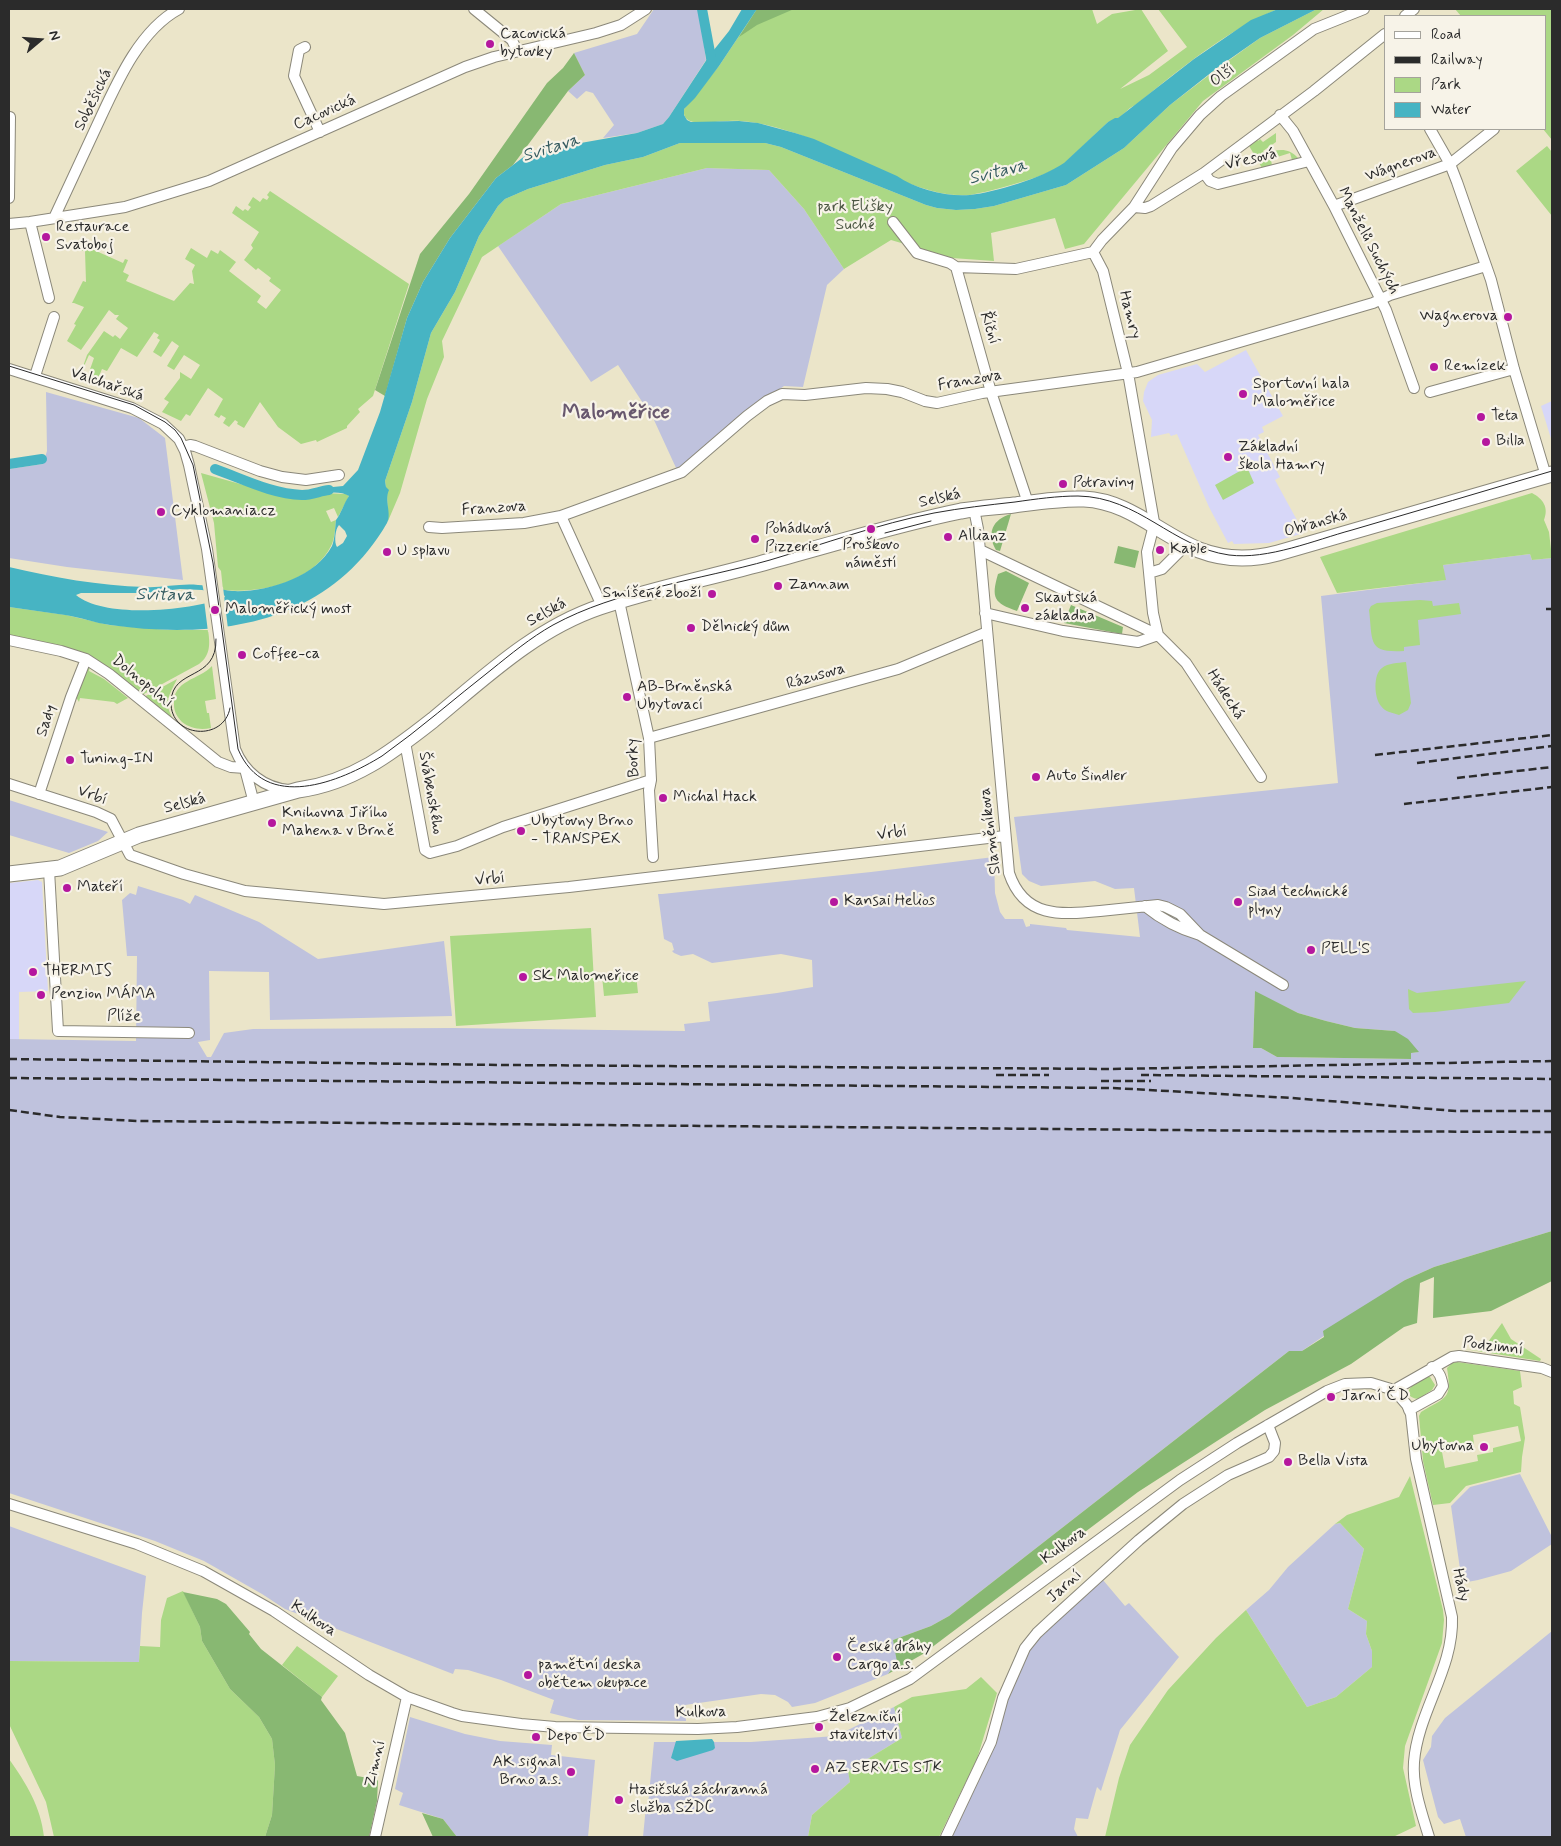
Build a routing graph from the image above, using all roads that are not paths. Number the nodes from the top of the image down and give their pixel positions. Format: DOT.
graph roads {
  1 [pos="178,9"];
  2 [pos="474,9"];
  3 [pos="646,9"];
  4 [pos="1364,9"];
  5 [pos="1383,41"];
  6 [pos="305,47"];
  7 [pos="517,51"];
  8 [pos="1280,116"];
  9 [pos="10,117"];
  10 [pos="1431,130"];
  11 [pos="1493,130"];
  12 [pos="320,132"];
  13 [pos="1309,162"];
  14 [pos="1450,164"];
  15 [pos="1204,173"];
  16 [pos="9,198"];
  17 [pos="1334,206"];
  18 [pos="1134,207"];
  19 [pos="54,218"];
  20 [pos="30,222"];
  21 [pos="893,222"];
  22 [pos="9,224"];
  23 [pos="1093,252"];
  24 [pos="1486,266"];
  25 [pos="956,267"];
  26 [pos="49,298"];
  27 [pos="1381,299"];
  28 [pos="54,317"];
  29 [pos="9,369"];
  30 [pos="1514,369"];
  31 [pos="1128,373"];
  32 [pos="35,376"];
  33 [pos="1414,388"];
  34 [pos="991,392"];
  35 [pos="1430,392"];
  36 [pos="183,447"];
  37 [pos="339,474"];
  38 [pos="1549,475"];
  39 [pos="1096,500"];
  40 [pos="1028,503"];
  41 [pos="974,509"];
  42 [pos="561,516"];
  43 [pos="1154,525"];
  44 [pos="429,527"];
  45 [pos="1187,544"];
  46 [pos="980,550"];
  47 [pos="1150,572"];
  48 [pos="600,600"];
  49 [pos="619,601"];
  50 [pos="985,613"];
  51 [pos="218,632"];
  52 [pos="987,632"];
  53 [pos="1158,635"];
  54 [pos="9,640"];
  55 [pos="86,659"];
  56 [pos="649,738"];
  57 [pos="405,742"];
  58 [pos="245,768"];
  59 [pos="1261,778"];
  60 [pos="651,780"];
  61 [pos="9,784"];
  62 [pos="298,790"];
  63 [pos="38,794"];
  64 [pos="254,803"];
  65 [pos="1005,836"];
  66 [pos="122,842"];
  67 [pos="653,857"];
  68 [pos="54,869"];
  69 [pos="9,874"];
  70 [pos="1283,985"];
  71 [pos="189,1033"];
  72 [pos="1432,1367"];
  73 [pos="1552,1372"];
  74 [pos="1394,1390"];
  75 [pos="1409,1410"];
  76 [pos="1268,1425"];
  77 [pos="9,1504"];
  78 [pos="407,1696"];
  79 [pos="375,1837"];
  80 [pos="946,1837"];
  81 [pos="1429,1837"];
  1 -- 19 [label="street, Soběšická"];
  2 -- 7 [label="street"];
  3 -- 7 [label="street, Cacovická"];
  4 -- 18 [label="street, Olší"];
  5 -- 8 [label="street"];
  6 -- 12 [label="street"];
  7 -- 12 [label="street, Cacovická"];
  8 -- 13 [label="street, Manželů Suchých"];
  8 -- 15 [label="street"];
  9 -- 16 [label="street"];
  10 -- 14 [label="street, Wágnerova"];
  11 -- 14 [label="street"];
  12 -- 19 [label="street, Cacovická"];
  13 -- 15 [label="street, Vřesová"];
  13 -- 17 [label="street, Manželů Suchých"];
  14 -- 17 [label="street, Wágnerova"];
  14 -- 24 [label="street, Wágnerova"];
  15 -- 18 [label="street"];
  17 -- 27 [label="street, Manželů Suchých"];
  18 -- 23 [label="street, Olší"];
  19 -- 20 [label="street, Cacovická"];
  20 -- 22 [label="street, Cacovická"];
  20 -- 26 [label="street"];
  21 -- 25 [label="street"];
  23 -- 25 [label="street"];
  23 -- 31 [label="street, Hamry"];
  24 -- 27 [label="street"];
  24 -- 30 [label="street, Wágnerova"];
  25 -- 34 [label="street, Říční"];
  27 -- 31 [label="street, Franzova"];
  27 -- 33 [label="street, Manželů Suchých"];
  28 -- 32 [label="street"];
  29 -- 32 [label="street, Valchařská"];
  30 -- 35 [label="street"];
  30 -- 38 [label="street, Wágnerova"];
  31 -- 34 [label="street, Franzova"];
  31 -- 43 [label="street, Hamry"];
  32 -- 36 [label="street, Valchařská"];
  34 -- 40 [label="street, Říční"];
  34 -- 42 [label="street, Franzova"];
  36 -- 37 [label="street"];
  36 -- 51 [label="street, Valchařská"];
  38 -- 45 [label="main road, Obřanská"];
  39 -- 40 [label="main road, Selská"];
  39 -- 43 [label="main road, Obřanská"];
  40 -- 41 [label="main road, Selská"];
  41 -- 46 [label="street"];
  41 -- 49 [label="main road, Selská"];
  42 -- 44 [label="street, Franzova"];
  42 -- 48 [label="street"];
  43 -- 45 [label="main road, Obřanská"];
  43 -- 47 [label="street"];
  45 -- 47 [label="street"];
  46 -- 50 [label="street"];
  46 -- 53 [label="street"];
  47 -- 53 [label="street"];
  48 -- 49 [label="main road, Selská"];
  48 -- 57 [label="main road, Selská"];
  49 -- 56 [label="street, Borky"];
  50 -- 52 [label="street"];
  50 -- 53 [label="street"];
  51 -- 58 [label="street, Dolnopolní"];
  52 -- 56 [label="street, Rázusova"];
  52 -- 65 [label="street, Slaměníkova"];
  53 -- 59 [label="street, Hádecká"];
  54 -- 55 [label="street, Dolnopolní"];
  55 -- 58 [label="street, Dolnopolní"];
  55 -- 63 [label="street, Sady"];
  56 -- 60 [label="street, Borky"];
  57 -- 60 [label="street, Švábenského"];
  57 -- 62 [label="main road, Selská"];
  58 -- 62 [label="street, Dolnopolní"];
  58 -- 64 [label="street, Dolnopolní"];
  60 -- 67 [label="street, Borky"];
  61 -- 63 [label="street, Vrbí"];
  62 -- 64 [label="main road, Selská"];
  63 -- 66 [label="street, Vrbí"];
  64 -- 66 [label="main road, Selská"];
  65 -- 66 [label="street, Vrbí"];
  65 -- 70 [label="street, Slaměníkova"];
  66 -- 68 [label="main road, Selská"];
  68 -- 69 [label="main road, Selská"];
  68 -- 71 [label="street, Plíže"];
  72 -- 73 [label="street, Podzimní"];
  72 -- 74 [label="street, Podzimní"];
  72 -- 75 [label="street"];
  74 -- 75 [label="street, Hády"];
  74 -- 76 [label="street, Kulkova"];
  75 -- 81 [label="street, Hády"];
  76 -- 78 [label="street, Kulkova"];
  76 -- 80 [label="street, Jarní"];
  77 -- 78 [label="street, Kulkova"];
  78 -- 79 [label="street, Zimní"];
}
